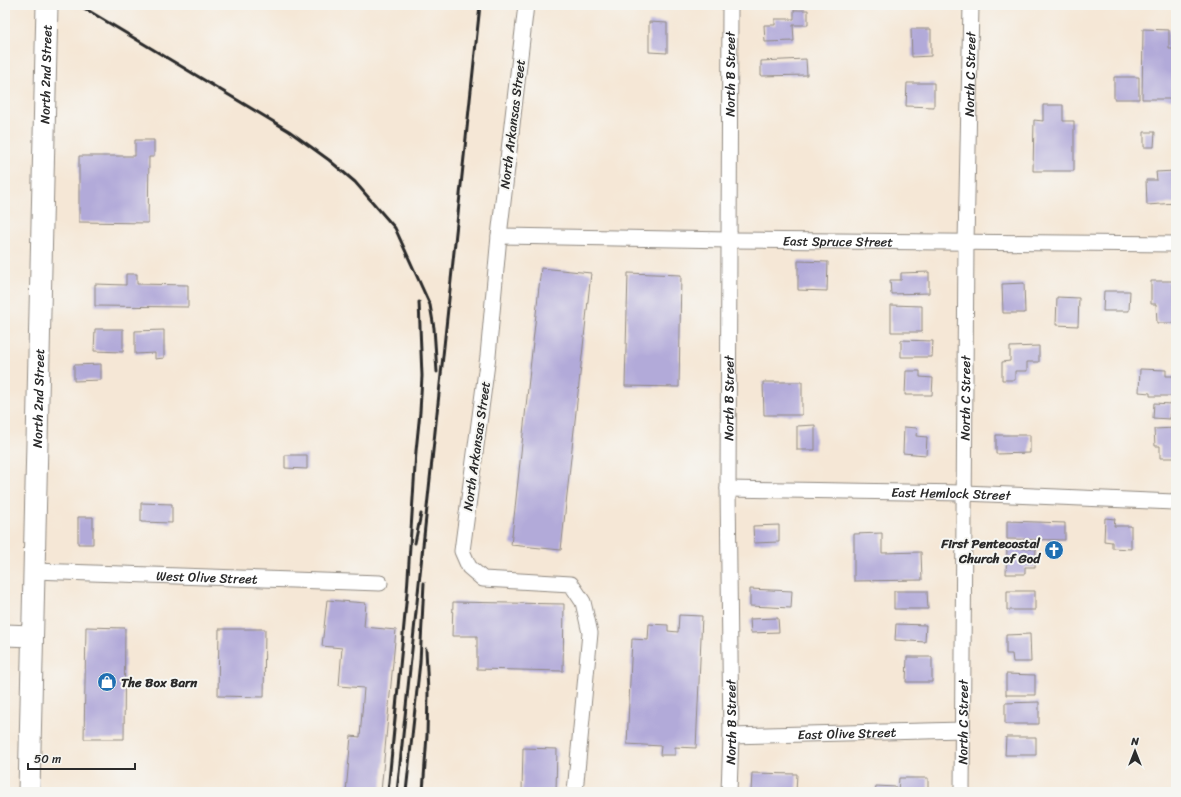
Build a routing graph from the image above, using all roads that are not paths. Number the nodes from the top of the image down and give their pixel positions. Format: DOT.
graph roads {
  1 [pos="47,5"];
  2 [pos="526,5"];
  3 [pos="730,5"];
  4 [pos="971,5"];
  5 [pos="499,236"];
  6 [pos="730,240"];
  7 [pos="966,242"];
  8 [pos="1176,244"];
  9 [pos="728,489"];
  10 [pos="964,493"];
  11 [pos="1175,501"];
  12 [pos="34,571"];
  13 [pos="380,583"];
  14 [pos="5,635"];
  15 [pos="32,636"];
  16 [pos="963,730"];
  17 [pos="731,736"];
  18 [pos="29,792"];
  19 [pos="575,792"];
  20 [pos="729,792"];
  21 [pos="962,792"];
  1 -- 12 [label="main road, North 2nd Street"];
  2 -- 5 [label="street, North Arkansas Street"];
  3 -- 6 [label="street, North B Street"];
  4 -- 7 [label="street, North C Street"];
  5 -- 6 [label="street, East Spruce Street"];
  5 -- 19 [label="street, North Arkansas Street"];
  6 -- 7 [label="street, East Spruce Street"];
  6 -- 9 [label="street, North B Street"];
  7 -- 8 [label="street, East Spruce Street"];
  7 -- 10 [label="street, North C Street"];
  9 -- 10 [label="street, East Hemlock Street"];
  9 -- 17 [label="street, North B Street"];
  10 -- 11 [label="street, East Hemlock Street"];
  10 -- 16 [label="street, North C Street"];
  12 -- 13 [label="street, West Olive Street"];
  12 -- 15 [label="main road, North 2nd Street"];
  14 -- 15 [label="main road"];
  15 -- 18 [label="main road, North 2nd Street"];
  16 -- 17 [label="street, East Olive Street"];
  16 -- 21 [label="street, North C Street"];
  17 -- 20 [label="street, North B Street"];
}
